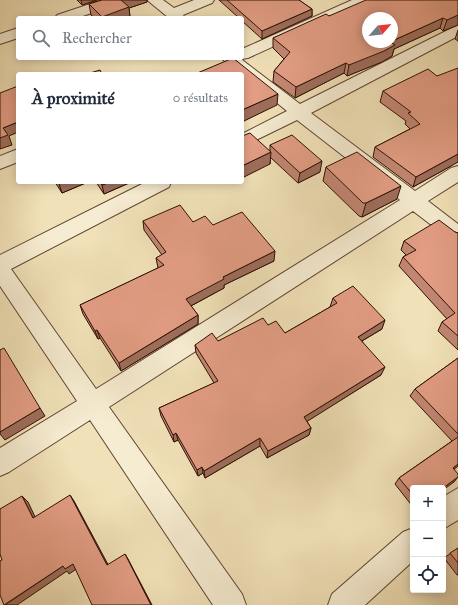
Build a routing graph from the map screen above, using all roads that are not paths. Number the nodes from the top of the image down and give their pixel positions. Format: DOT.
graph roads {
  1 [pos="116,0"];
  2 [pos="154,0"];
  3 [pos="207,0"];
  4 [pos="364,0"];
  5 [pos="68,16"];
  6 [pos="175,16"];
  7 [pos="458,30"];
  8 [pos="16,33"];
  9 [pos="0,38"];
  10 [pos="244,53"];
  11 [pos="232,60"];
  12 [pos="299,112"];
  13 [pos="244,140"];
  14 [pos="16,156"];
  15 [pos="0,163"];
  16 [pos="458,173"];
  17 [pos="158,184"];
  18 [pos="414,201"];
  19 [pos="458,235"];
  20 [pos="0,265"];
  21 [pos="0,269"];
  22 [pos="93,404"];
  23 [pos="0,463"];
  24 [pos="458,502"];
  25 [pos="446,512"];
  26 [pos="410,545"];
  27 [pos="231,605"];
  28 [pos="343,605"];
  1 -- 5 [label="street"];
  2 -- 6 [label="street"];
  3 -- 6 [label="street"];
  4 -- 10 [label="street"];
  7 -- 12 [label="street"];
  8 -- 9 [label="street"];
  11 -- 12 [label="street"];
  12 -- 13 [label="street"];
  12 -- 18 [label="street"];
  14 -- 15 [label="street"];
  16 -- 18 [label="street"];
  17 -- 20 [label="street"];
  18 -- 19 [label="street"];
  18 -- 22 [label="street"];
  21 -- 22 [label="street"];
  22 -- 23 [label="street"];
  22 -- 27 [label="street"];
  24 -- 25 [label="street"];
  26 -- 28 [label="street"];
}
